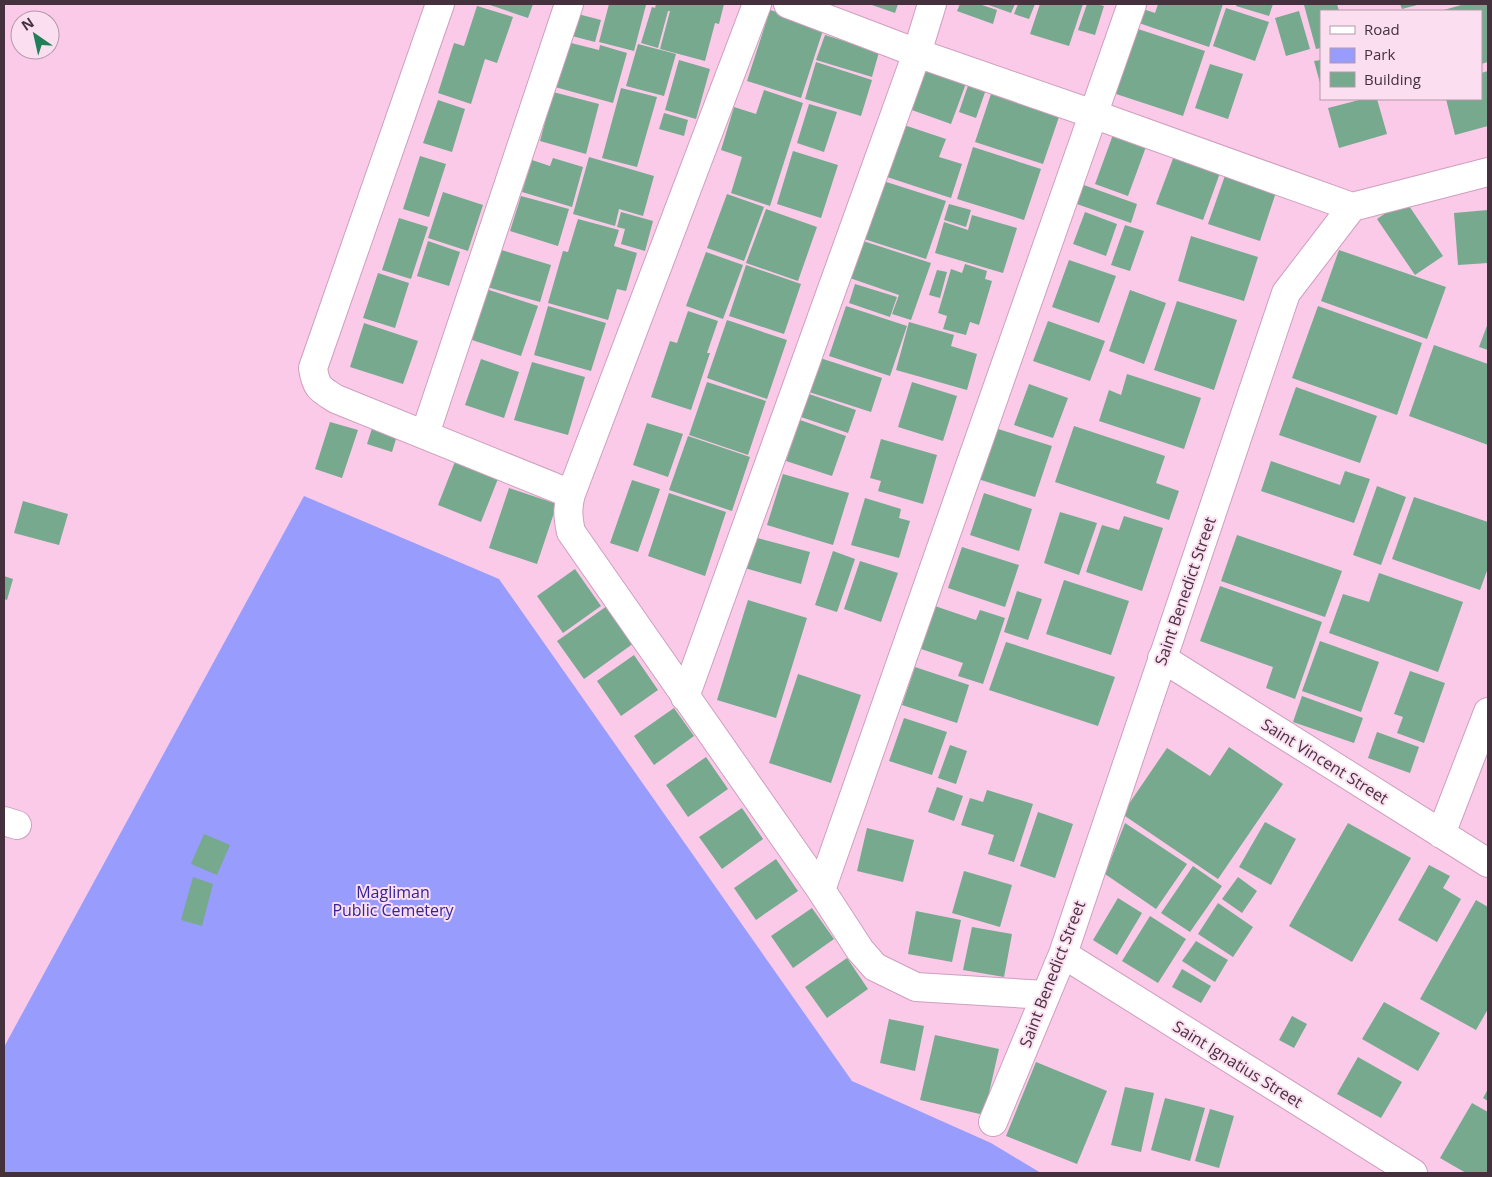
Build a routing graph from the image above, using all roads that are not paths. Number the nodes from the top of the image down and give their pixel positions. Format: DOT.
graph roads {
  1 [pos="440,4"];
  2 [pos="569,4"];
  3 [pos="757,4"];
  4 [pos="788,4"];
  5 [pos="932,4"];
  6 [pos="1132,4"];
  7 [pos="917,53"];
  8 [pos="1093,114"];
  9 [pos="1488,172"];
  10 [pos="1352,207"];
  11 [pos="425,434"];
  12 [pos="570,494"];
  13 [pos="1162,658"];
  14 [pos="685,697"];
  15 [pos="1488,712"];
  16 [pos="1441,834"];
  17 [pos="1488,863"];
  18 [pos="821,890"];
  19 [pos="1063,954"];
  20 [pos="1046,995"];
  21 [pos="993,1122"];
  22 [pos="1413,1173"];
  1 -- 11 [label="street"];
  2 -- 11 [label="street"];
  3 -- 12 [label="street"];
  4 -- 7 [label="street"];
  5 -- 7 [label="street"];
  6 -- 8 [label="street"];
  7 -- 8 [label="street"];
  7 -- 14 [label="street"];
  8 -- 10 [label="street"];
  8 -- 18 [label="street"];
  9 -- 10 [label="street"];
  10 -- 13 [label="street, Saint Benedict Street"];
  11 -- 12 [label="street"];
  12 -- 14 [label="street"];
  13 -- 16 [label="street, Saint Vincent Street"];
  13 -- 19 [label="street, Saint Benedict Street"];
  14 -- 18 [label="street"];
  15 -- 16 [label="street"];
  16 -- 17 [label="street, Saint Vincent Street"];
  18 -- 20 [label="street"];
  19 -- 20 [label="street, Saint Benedict Street"];
  19 -- 22 [label="street, Saint Ignatius Street"];
  20 -- 21 [label="street, Saint Benedict Street"];
}
